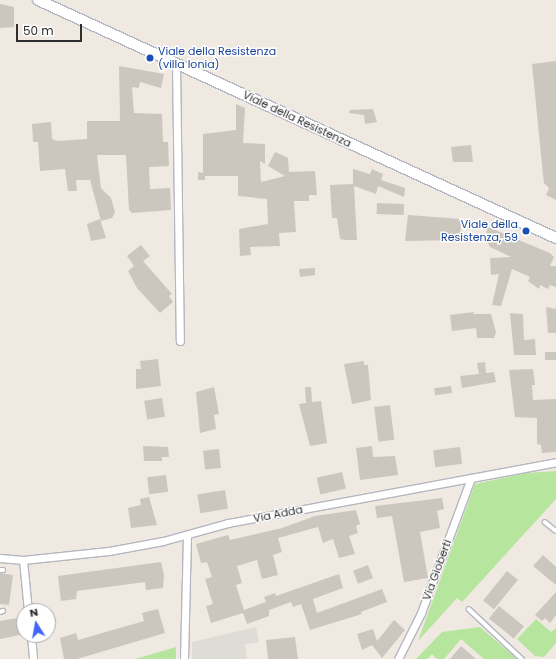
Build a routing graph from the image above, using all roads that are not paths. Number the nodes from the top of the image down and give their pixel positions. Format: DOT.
graph roads {
  1 [pos="38,0"];
  2 [pos="176,64"];
  3 [pos="556,238"];
  4 [pos="180,341"];
  5 [pos="556,462"];
  6 [pos="471,478"];
  7 [pos="545,522"];
  8 [pos="556,531"];
  9 [pos="187,535"];
  10 [pos="0,558"];
  11 [pos="23,560"];
  12 [pos="27,603"];
  13 [pos="469,609"];
  14 [pos="32,643"];
  15 [pos="33,659"];
  16 [pos="184,659"];
  17 [pos="398,659"];
  18 [pos="522,659"];
  1 -- 2 [label="main road, Viale della Resistenza"];
  2 -- 3 [label="main road, Viale della Resistenza"];
  2 -- 4 [label="street"];
  5 -- 6 [label="street, Via Adda"];
  6 -- 9 [label="street, Via Adda"];
  6 -- 17 [label="street, Via Gioberti"];
  7 -- 8 [label="lane"];
  9 -- 11 [label="street, Via Adda"];
  9 -- 16 [label="street"];
  10 -- 11 [label="street, Via Adda"];
  11 -- 12 [label="street"];
  13 -- 18 [label="lane"];
  14 -- 15 [label="street"];
}
